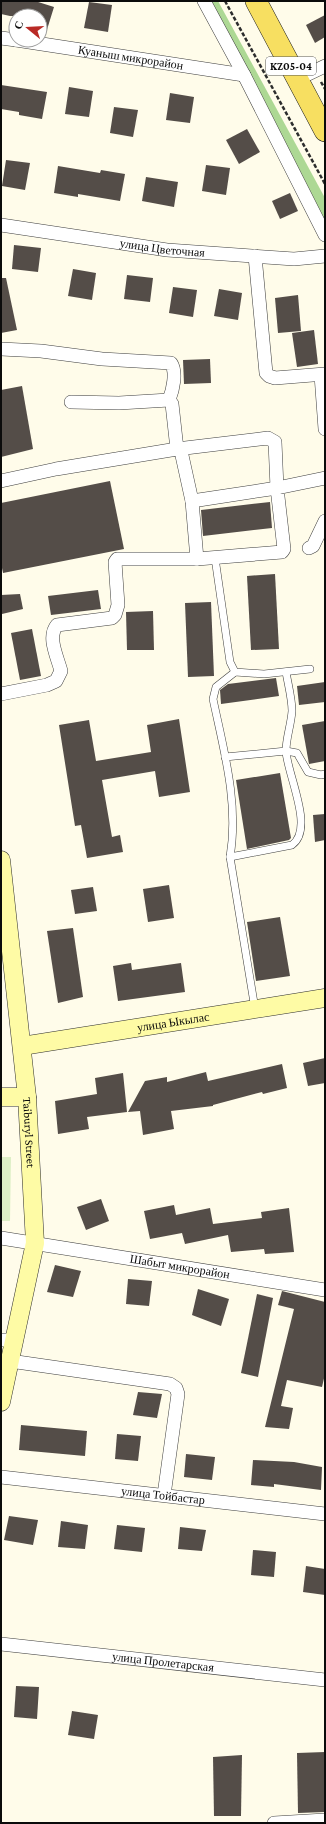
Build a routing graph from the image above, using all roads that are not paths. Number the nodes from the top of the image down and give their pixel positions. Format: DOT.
graph roads {
  1 [pos="204,1"];
  2 [pos="256,1"];
  3 [pos="48,45"];
  4 [pos="325,66"];
  5 [pos="244,75"];
  6 [pos="298,79"];
  7 [pos="325,131"];
  8 [pos="1,225"];
  9 [pos="325,235"];
  10 [pos="255,256"];
  11 [pos="325,256"];
  12 [pos="1,349"];
  13 [pos="323,374"];
  14 [pos="169,400"];
  15 [pos="70,402"];
  16 [pos="325,429"];
  17 [pos="177,449"];
  18 [pos="325,478"];
  19 [pos="1,481"];
  20 [pos="277,488"];
  21 [pos="192,501"];
  22 [pos="325,520"];
  23 [pos="309,548"];
  24 [pos="215,558"];
  25 [pos="197,559"];
  26 [pos="310,669"];
  27 [pos="235,672"];
  28 [pos="286,672"];
  29 [pos="1,694"];
  30 [pos="286,751"];
  31 [pos="225,756"];
  32 [pos="325,774"];
  33 [pos="230,857"];
  34 [pos="2,867"];
  35 [pos="325,998"];
  36 [pos="255,1010"];
  37 [pos="22,1046"];
  38 [pos="1,1097"];
  39 [pos="28,1097"];
  40 [pos="1,1238"];
  41 [pos="35,1243"];
  42 [pos="325,1290"];
  43 [pos="8,1340"];
  44 [pos="10,1361"];
  45 [pos="1,1402"];
  46 [pos="1,1477"];
  47 [pos="164,1495"];
  48 [pos="325,1514"];
  49 [pos="1,1644"];
  50 [pos="325,1680"];
  51 [pos="325,1820"];
  52 [pos="274,1823"];
  1 -- 5 [label="street"];
  2 -- 6 [label="main road, KZ05-04"];
  3 -- 5 [label="street, Куаныш микрорайон"];
  4 -- 6 [label="street"];
  5 -- 9 [label="street"];
  6 -- 7 [label="main road, KZ05-04"];
  8 -- 10 [label="street, улица Цветочная"];
  10 -- 11 [label="street, улица Цветочная"];
  10 -- 13 [label="street"];
  12 -- 14 [label="street"];
  13 -- 16 [label="street"];
  14 -- 15 [label="street"];
  14 -- 17 [label="street"];
  17 -- 19 [label="street"];
  17 -- 20 [label="street"];
  17 -- 21 [label="street"];
  18 -- 20 [label="street"];
  20 -- 21 [label="street"];
  20 -- 24 [label="street"];
  21 -- 25 [label="street"];
  22 -- 23 [label="street"];
  24 -- 25 [label="street"];
  24 -- 27 [label="lane"];
  25 -- 29 [label="street"];
  26 -- 28 [label="lane"];
  27 -- 28 [label="lane"];
  27 -- 31 [label="lane"];
  28 -- 30 [label="lane"];
  30 -- 31 [label="lane"];
  30 -- 32 [label="lane"];
  30 -- 33 [label="lane"];
  31 -- 33 [label="lane"];
  33 -- 36 [label="lane"];
  34 -- 37 [label="street, Taiburyl Street"];
  35 -- 36 [label="street, улица Ыкылас"];
  36 -- 37 [label="street, улица Ыкылас"];
  37 -- 39 [label="street, Taiburyl Street"];
  38 -- 39 [label="street"];
  39 -- 41 [label="street, Taiburyl Street"];
  40 -- 41 [label="street, Шабыт микрорайон"];
  41 -- 42 [label="street, Шабыт микрорайон"];
  41 -- 43 [label="street, Taiburyl Street"];
  43 -- 44 [label="street, Taiburyl Street"];
  44 -- 45 [label="street, Taiburyl Street"];
  44 -- 47 [label="street"];
  46 -- 47 [label="street, улица Тойбастар"];
  47 -- 48 [label="street, улица Тойбастар"];
  49 -- 50 [label="street, улица Пролетарская"];
  51 -- 52 [label="street"];
}
